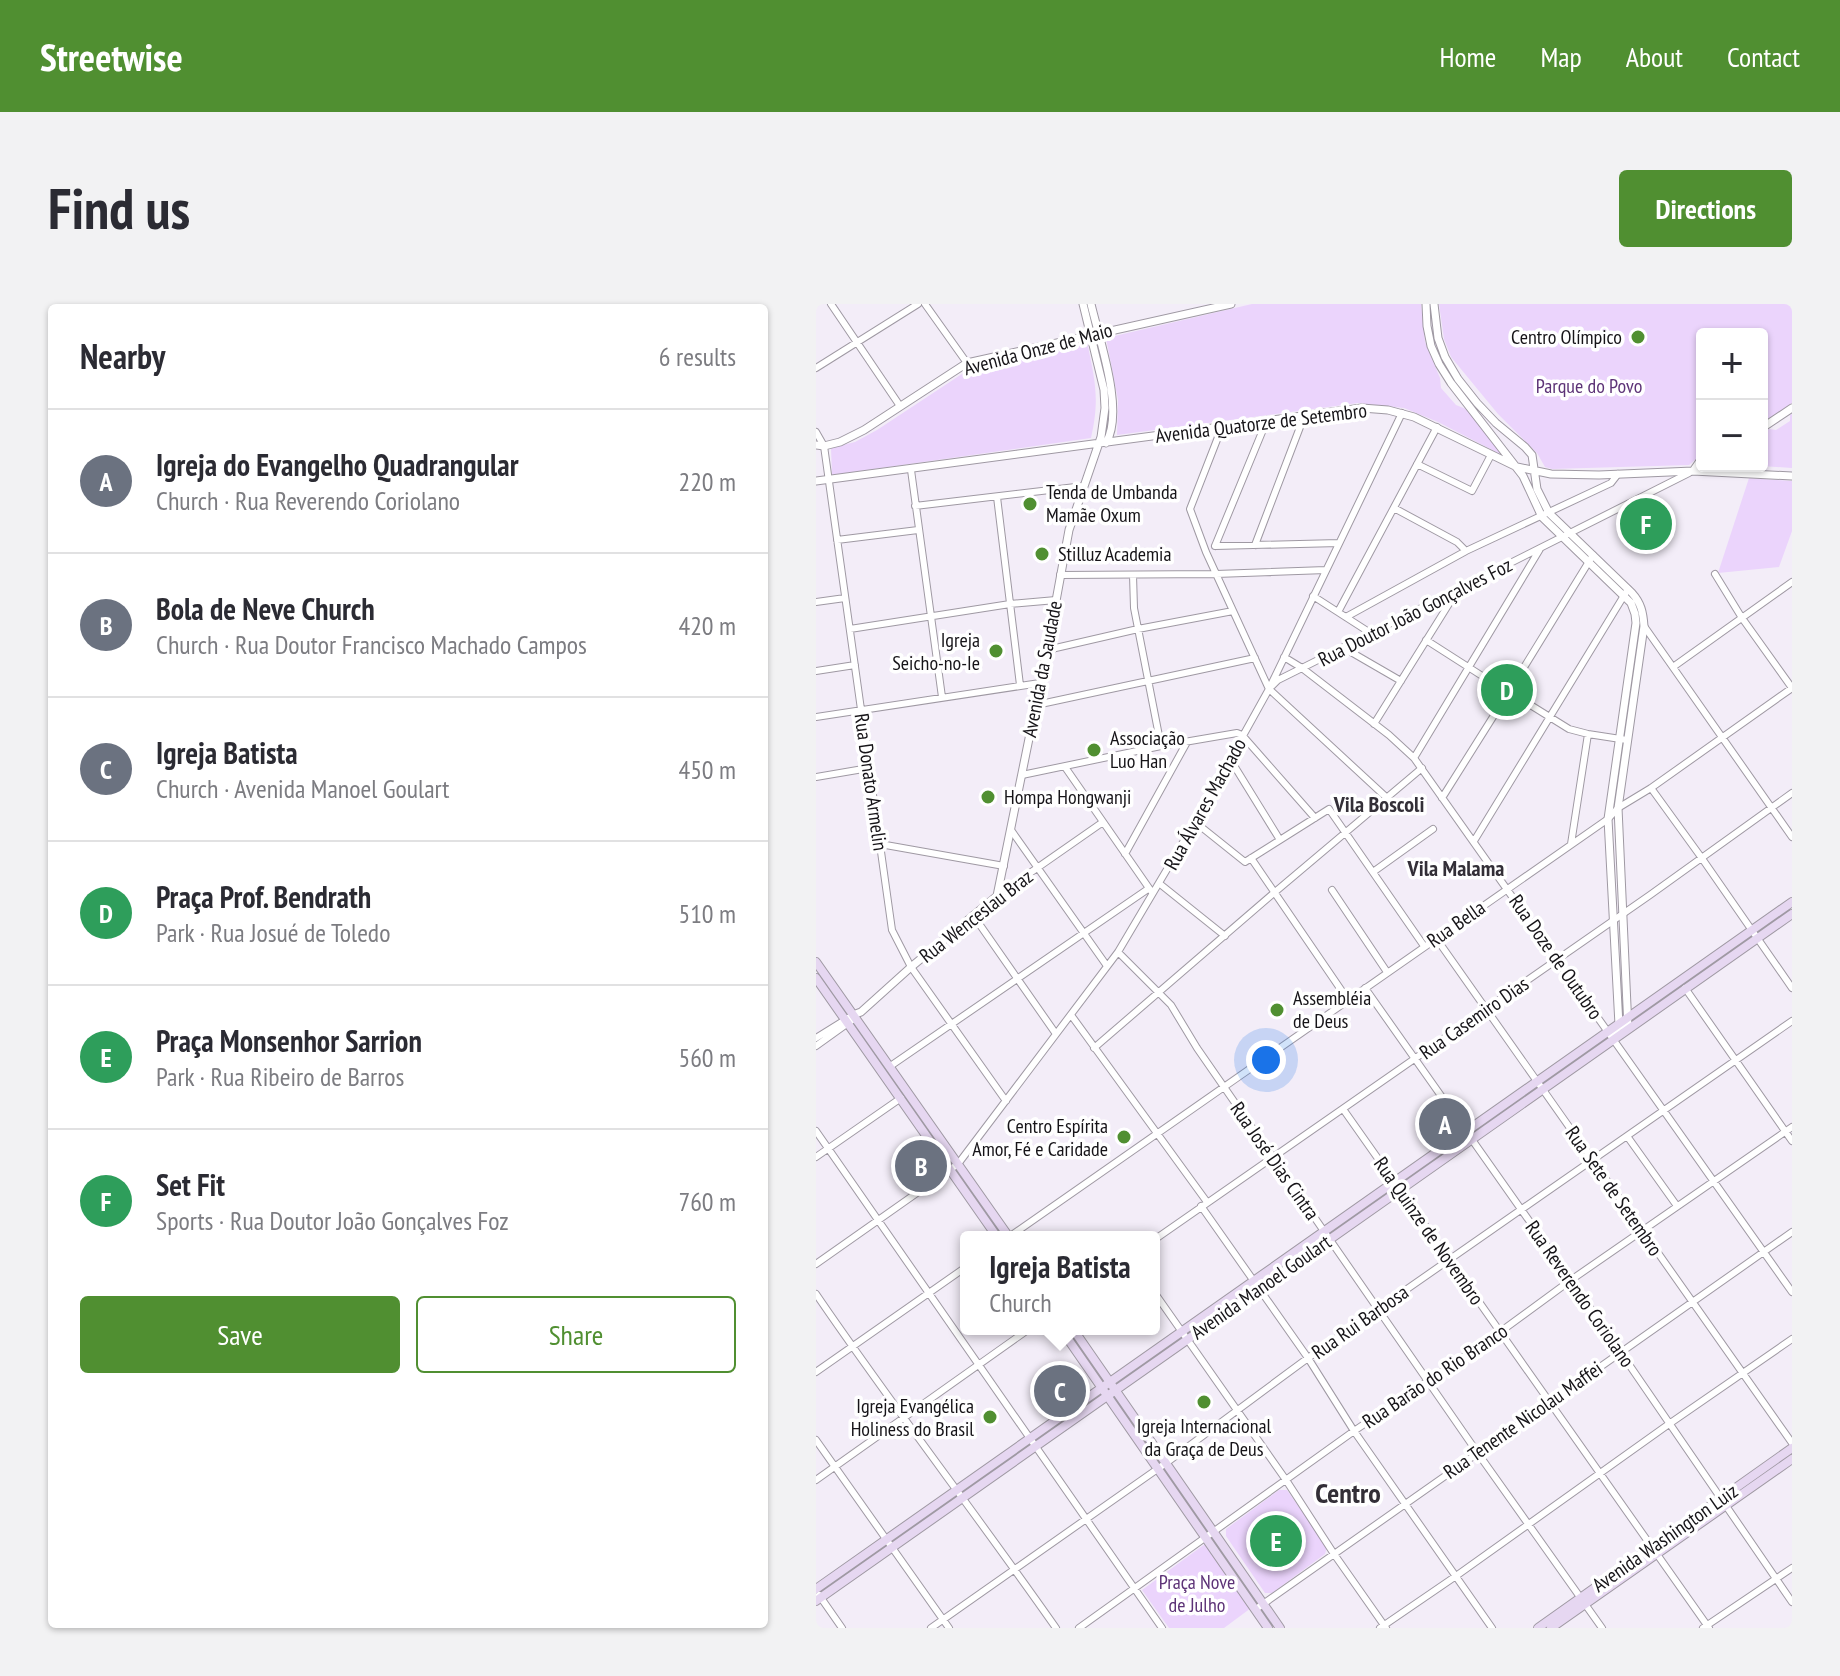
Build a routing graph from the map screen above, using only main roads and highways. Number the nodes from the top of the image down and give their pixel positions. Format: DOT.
graph roads {
  1 [pos="1792,902"];
  2 [pos="1792,914"];
  3 [pos="1755,935"];
  4 [pos="816,962"];
  5 [pos="816,978"];
  6 [pos="850,1019"];
  7 [pos="1625,1024"];
  8 [pos="905,1100"];
  9 [pos="1469,1136"];
  10 [pos="954,1167"];
  11 [pos="993,1231"];
  12 [pos="1004,1231"];
  13 [pos="1327,1235"];
  14 [pos="1255,1285"];
  15 [pos="1066,1335"];
  16 [pos="1077,1335"];
  17 [pos="1106,1384"];
  18 [pos="1112,1392"];
  19 [pos="1032,1442"];
  20 [pos="1792,1446"];
  21 [pos="1792,1459"];
  22 [pos="960,1493"];
  23 [pos="1724,1502"];
  24 [pos="817,1595"];
  25 [pos="1583,1601"];
  26 [pos="1260,1606"];
  27 [pos="1268,1628"];
  28 [pos="1280,1628"];
  29 [pos="1538,1628"];
  30 [pos="1551,1628"];
  1 -- 3 [label="main road, Avenida Manoel Goulart"];
  2 -- 3 [label="main road, Avenida Manoel Goulart"];
  3 -- 7 [label="main road, Avenida Manoel Goulart"];
  3 -- 7 [label="main road, Avenida Manoel Goulart"];
  4 -- 6 [label="main road"];
  5 -- 6 [label="main road"];
  6 -- 8 [label="main road"];
  6 -- 8 [label="main road"];
  7 -- 9 [label="main road, Avenida Manoel Goulart"];
  8 -- 10 [label="main road"];
  9 -- 13 [label="main road, Avenida Manoel Goulart"];
  9 -- 13 [label="main road, Avenida Manoel Goulart"];
  10 -- 11 [label="main road"];
  10 -- 12 [label="main road"];
  13 -- 14 [label="main road, Avenida Manoel Goulart"];
  14 -- 17 [label="main road, Avenida Manoel Goulart"];
  14 -- 18 [label="main road, Avenida Manoel Goulart"];
  15 -- 17 [label="main road"];
  16 -- 17 [label="main road"];
  17 -- 18 [label="main road"];
  17 -- 19 [label="main road, Avenida Manoel Goulart"];
  18 -- 19 [label="main road, Avenida Manoel Goulart"];
  18 -- 26 [label="main road"];
  19 -- 22 [label="main road, Avenida Manoel Goulart"];
  20 -- 23 [label="main road, Avenida Washington Luiz"];
  21 -- 23 [label="main road, Avenida Washington Luiz"];
  22 -- 24 [label="main road, Avenida Manoel Goulart"];
  22 -- 24 [label="main road, Avenida Manoel Goulart"];
  23 -- 25 [label="main road, Avenida Washington Luiz"];
  25 -- 29 [label="main road, Avenida Washington Luiz"];
  25 -- 30 [label="main road, Avenida Washington Luiz"];
  26 -- 27 [label="main road"];
  26 -- 28 [label="main road"];
}
